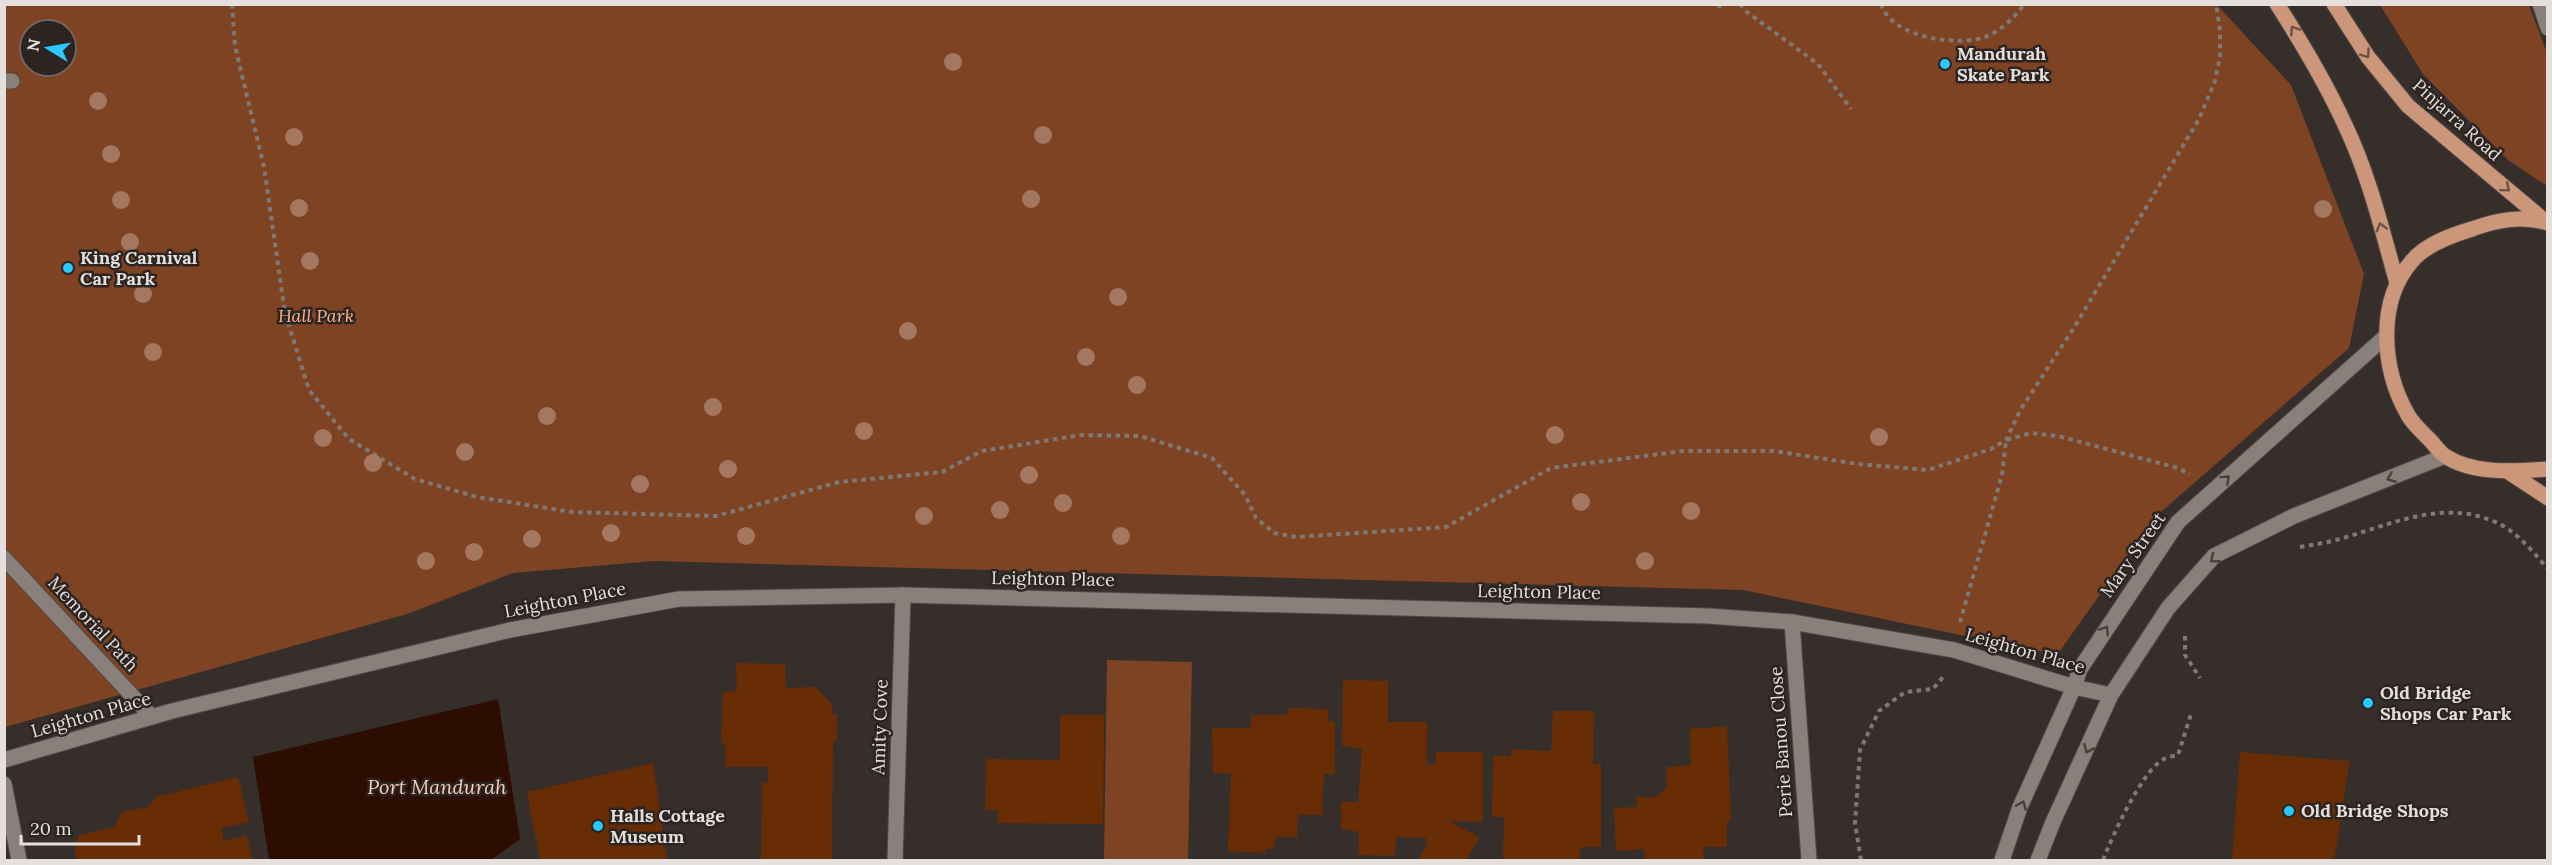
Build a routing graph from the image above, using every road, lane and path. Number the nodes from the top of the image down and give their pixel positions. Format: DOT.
graph roads {
  1 [pos="232,4"];
  2 [pos="1740,4"];
  3 [pos="1881,4"];
  4 [pos="2024,4"];
  5 [pos="2216,4"];
  6 [pos="2277,4"];
  7 [pos="2334,4"];
  8 [pos="2540,4"];
  9 [pos="2547,28"];
  10 [pos="1851,109"];
  11 [pos="2547,223"];
  12 [pos="2397,283"];
  13 [pos="2386,336"];
  14 [pos="2006,440"];
  15 [pos="2445,456"];
  16 [pos="2547,469"];
  17 [pos="2507,471"];
  18 [pos="2212,491"];
  19 [pos="2547,498"];
  20 [pos="2297,548"];
  21 [pos="4,558"];
  22 [pos="2547,569"];
  23 [pos="903,595"];
  24 [pos="1792,622"];
  25 [pos="2185,629"];
  26 [pos="2200,678"];
  27 [pos="2074,687"];
  28 [pos="2111,695"];
  29 [pos="2192,711"];
  30 [pos="152,717"];
  31 [pos="4,760"];
  32 [pos="4,784"];
  33 [pos="19,861"];
  34 [pos="895,861"];
  35 [pos="1809,861"];
  36 [pos="2002,861"];
  37 [pos="2038,861"];
  38 [pos="2103,861"];
  1 -- 14 [label="path"];
  2 -- 10 [label="path"];
  3 -- 4 [label="path"];
  5 -- 14 [label="path"];
  12 -- 6 [label="main road, one-way"];
  7 -- 11 [label="main road, Pinjarra Road, one-way"];
  8 -- 9 [label="street"];
  11 -- 12 [label="main road"];
  12 -- 13 [label="main road"];
  13 -- 15 [label="main road"];
  18 -- 13 [label="street, Mary Street, one-way"];
  14 -- 18 [label="path"];
  15 -- 17 [label="main road"];
  15 -- 28 [label="street, one-way"];
  16 -- 17 [label="main road"];
  17 -- 19 [label="main road"];
  27 -- 18 [label="street, Mary Street, one-way"];
  20 -- 22 [label="path"];
  21 -- 30 [label="street, Memorial Path"];
  23 -- 24 [label="street, Leighton Place"];
  23 -- 30 [label="street, Leighton Place"];
  23 -- 34 [label="street, Amity Cove"];
  24 -- 27 [label="street, Leighton Place"];
  24 -- 35 [label="street, Perie Banou Close"];
  25 -- 26 [label="path"];
  27 -- 28 [label="street, Leighton Place"];
  36 -- 27 [label="street, Mary Street, one-way"];
  28 -- 37 [label="street, one-way"];
  29 -- 38 [label="path"];
  30 -- 31 [label="street, Leighton Place"];
  32 -- 33 [label="street"];
}
